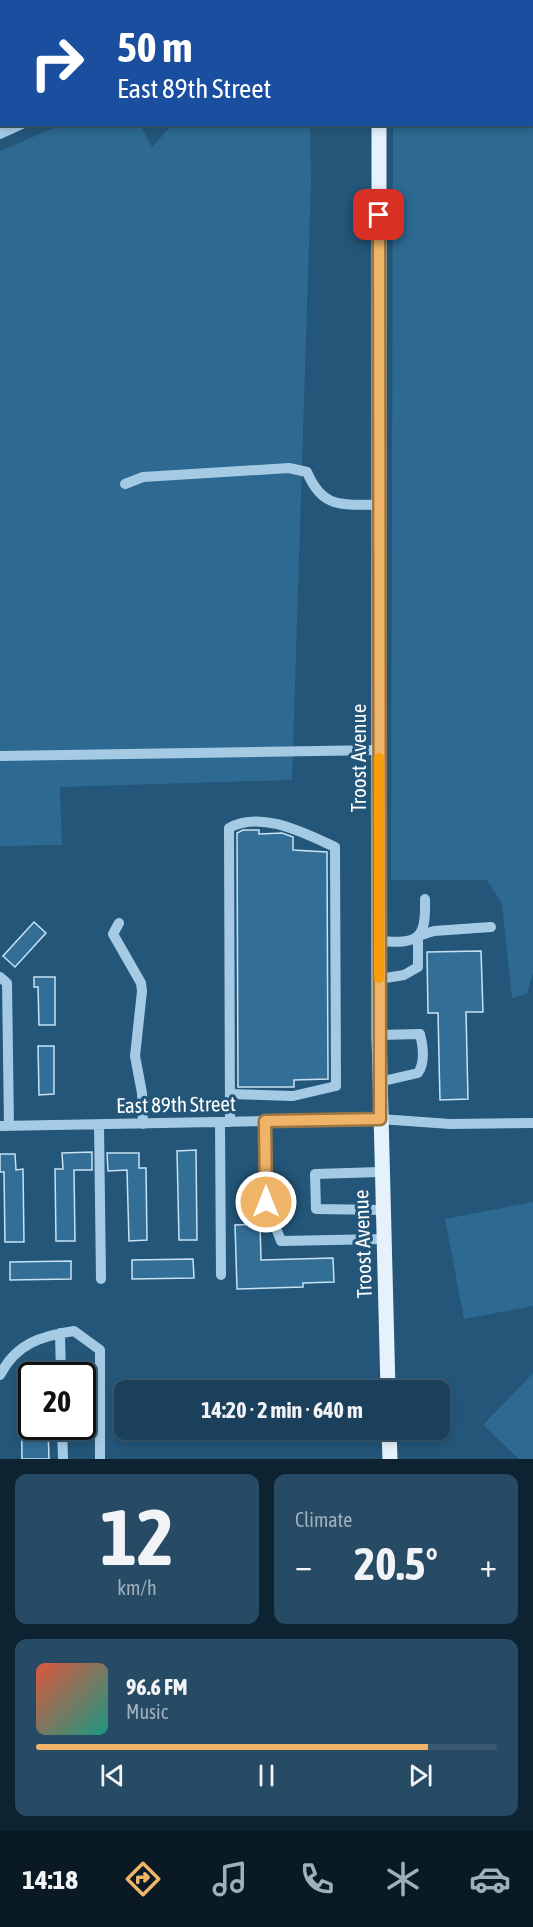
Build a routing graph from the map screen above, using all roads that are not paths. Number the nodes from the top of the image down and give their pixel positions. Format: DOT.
graph roads {
  1 [pos="18,126"];
  2 [pos="379,126"];
  3 [pos="0,134"];
  4 [pos="125,484"];
  5 [pos="379,505"];
  6 [pos="379,750"];
  7 [pos="0,756"];
  8 [pos="425,899"];
  9 [pos="119,923"];
  10 [pos="491,927"];
  11 [pos="418,936"];
  12 [pos="378,941"];
  13 [pos="0,977"];
  14 [pos="379,979"];
  15 [pos="379,1035"];
  16 [pos="379,1082"];
  17 [pos="230,1094"];
  18 [pos="380,1119"];
  19 [pos="265,1121"];
  20 [pos="225,1122"];
  21 [pos="533,1123"];
  22 [pos="143,1124"];
  23 [pos="99,1125"];
  24 [pos="5,1126"];
  25 [pos="380,1172"];
  26 [pos="382,1210"];
  27 [pos="382,1239"];
  28 [pos="221,1275"];
  29 [pos="101,1279"];
  30 [pos="60,1333"];
  31 [pos="61,1362"];
  32 [pos="0,1376"];
  33 [pos="388,1380"];
  34 [pos="62,1440"];
  35 [pos="389,1440"];
  36 [pos="63,1459"];
  37 [pos="100,1459"];
  38 [pos="390,1459"];
  1 -- 3 [label="street"];
  2 -- 5 [label="main road, Troost Avenue"];
  4 -- 5 [label="street"];
  5 -- 6 [label="main road, Troost Avenue"];
  6 -- 7 [label="street"];
  6 -- 12 [label="main road, Troost Avenue"];
  8 -- 11 [label="street"];
  9 -- 22 [label="street"];
  10 -- 11 [label="street"];
  11 -- 12 [label="street"];
  11 -- 14 [label="street"];
  12 -- 14 [label="main road, Troost Avenue"];
  13 -- 24 [label="street"];
  14 -- 15 [label="main road, Troost Avenue"];
  15 -- 16 [label="main road, Troost Avenue"];
  15 -- 16 [label="street"];
  16 -- 18 [label="main road, Troost Avenue"];
  17 -- 17 [label="street"];
  17 -- 20 [label="street"];
  18 -- 19 [label="street, East 89th Street"];
  18 -- 21 [label="street, East 89th Street"];
  18 -- 25 [label="main road, Troost Avenue"];
  19 -- 20 [label="street, East 89th Street"];
  19 -- 27 [label="street"];
  20 -- 22 [label="street, East 89th Street"];
  20 -- 28 [label="street"];
  22 -- 23 [label="street, East 89th Street"];
  23 -- 24 [label="street, East 89th Street"];
  23 -- 29 [label="street"];
  25 -- 26 [label="main road, Troost Avenue"];
  25 -- 26 [label="street"];
  26 -- 27 [label="main road, Troost Avenue"];
  27 -- 33 [label="main road, Troost Avenue"];
  30 -- 31 [label="street"];
  30 -- 32 [label="street"];
  30 -- 37 [label="street"];
  34 -- 36 [label="street"];
  35 -- 38 [label="main road"];
}
